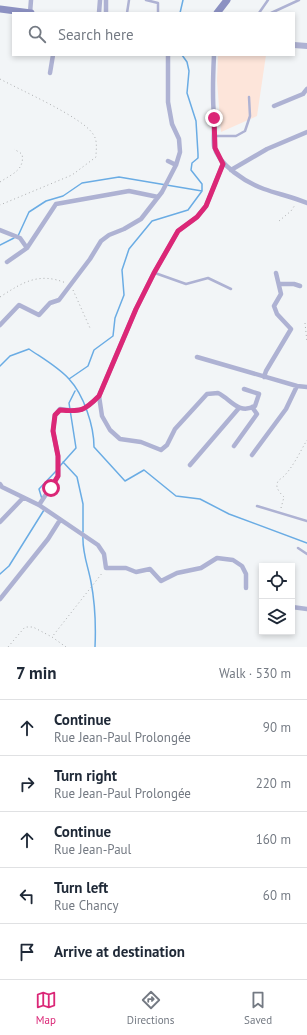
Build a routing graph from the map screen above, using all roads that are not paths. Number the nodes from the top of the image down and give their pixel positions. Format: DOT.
graph roads {
  1 [pos="31,0"];
  2 [pos="100,0"];
  3 [pos="106,0"];
  4 [pos="129,0"];
  5 [pos="146,0"];
  6 [pos="228,0"];
  7 [pos="268,0"];
  8 [pos="299,0"];
  9 [pos="0,9"];
  10 [pos="23,12"];
  11 [pos="31,12"];
  12 [pos="99,12"];
  13 [pos="106,12"];
  14 [pos="127,12"];
  15 [pos="158,12"];
  16 [pos="218,12"];
  17 [pos="260,12"];
  18 [pos="273,12"];
  19 [pos="295,45"];
  20 [pos="307,46"];
  21 [pos="53,56"];
  22 [pos="168,56"];
  23 [pos="214,56"];
  24 [pos="50,72"];
  25 [pos="307,89"];
  26 [pos="249,97"];
  27 [pos="274,106"];
  28 [pos="307,132"];
  29 [pos="213,136"];
  30 [pos="168,161"];
  31 [pos="223,164"];
  32 [pos="176,165"];
  33 [pos="231,170"];
  34 [pos="158,197"];
  35 [pos="307,203"];
  36 [pos="0,230"];
  37 [pos="27,248"];
  38 [pos="7,262"];
  39 [pos="154,273"];
  40 [pos="276,273"];
  41 [pos="279,284"];
  42 [pos="300,286"];
  43 [pos="231,289"];
  44 [pos="0,325"];
  45 [pos="197,357"];
  46 [pos="264,377"];
  47 [pos="297,386"];
  48 [pos="307,387"];
  49 [pos="244,389"];
  50 [pos="99,396"];
  51 [pos="252,407"];
  52 [pos="239,408"];
  53 [pos="234,446"];
  54 [pos="252,455"];
  55 [pos="190,465"];
  56 [pos="0,484"];
  57 [pos="23,498"];
  58 [pos="39,505"];
  59 [pos="257,506"];
  60 [pos="60,520"];
  61 [pos="307,521"];
  62 [pos="0,522"];
  63 [pos="298,548"];
  64 [pos="307,554"];
  65 [pos="246,588"];
  66 [pos="0,599"];
  67 [pos="295,607"];
  68 [pos="307,609"];
  1 -- 11 [label="street"];
  2 -- 12 [label="street"];
  3 -- 13 [label="street"];
  4 -- 14 [label="lane"];
  5 -- 15 [label="lane"];
  6 -- 16 [label="main road"];
  7 -- 17 [label="lane"];
  8 -- 18 [label="lane"];
  9 -- 10 [label="main road"];
  19 -- 20 [label="street"];
  21 -- 24 [label="street"];
  22 -- 32 [label="street"];
  23 -- 29 [label="street"];
  25 -- 27 [label="street"];
  26 -- 29 [label="lane"];
  28 -- 33 [label="street"];
  29 -- 31 [label="street"];
  30 -- 32 [label="street"];
  31 -- 33 [label="street"];
  31 -- 39 [label="street"];
  32 -- 34 [label="street"];
  33 -- 35 [label="street"];
  34 -- 37 [label="street"];
  34 -- 44 [label="street"];
  36 -- 37 [label="street"];
  37 -- 38 [label="street"];
  39 -- 43 [label="lane"];
  39 -- 50 [label="street"];
  40 -- 41 [label="street"];
  41 -- 42 [label="street"];
  41 -- 46 [label="street"];
  45 -- 46 [label="street"];
  46 -- 47 [label="street"];
  47 -- 48 [label="street"];
  47 -- 54 [label="street"];
  49 -- 51 [label="street"];
  50 -- 52 [label="street"];
  50 -- 58 [label="street"];
  51 -- 52 [label="street"];
  51 -- 53 [label="street"];
  52 -- 55 [label="street"];
  56 -- 57 [label="street"];
  57 -- 58 [label="street"];
  57 -- 62 [label="street"];
  58 -- 60 [label="street"];
  59 -- 61 [label="lane"];
  60 -- 65 [label="street"];
  60 -- 66 [label="street"];
  63 -- 64 [label="lane"];
  67 -- 68 [label="street"];
}
